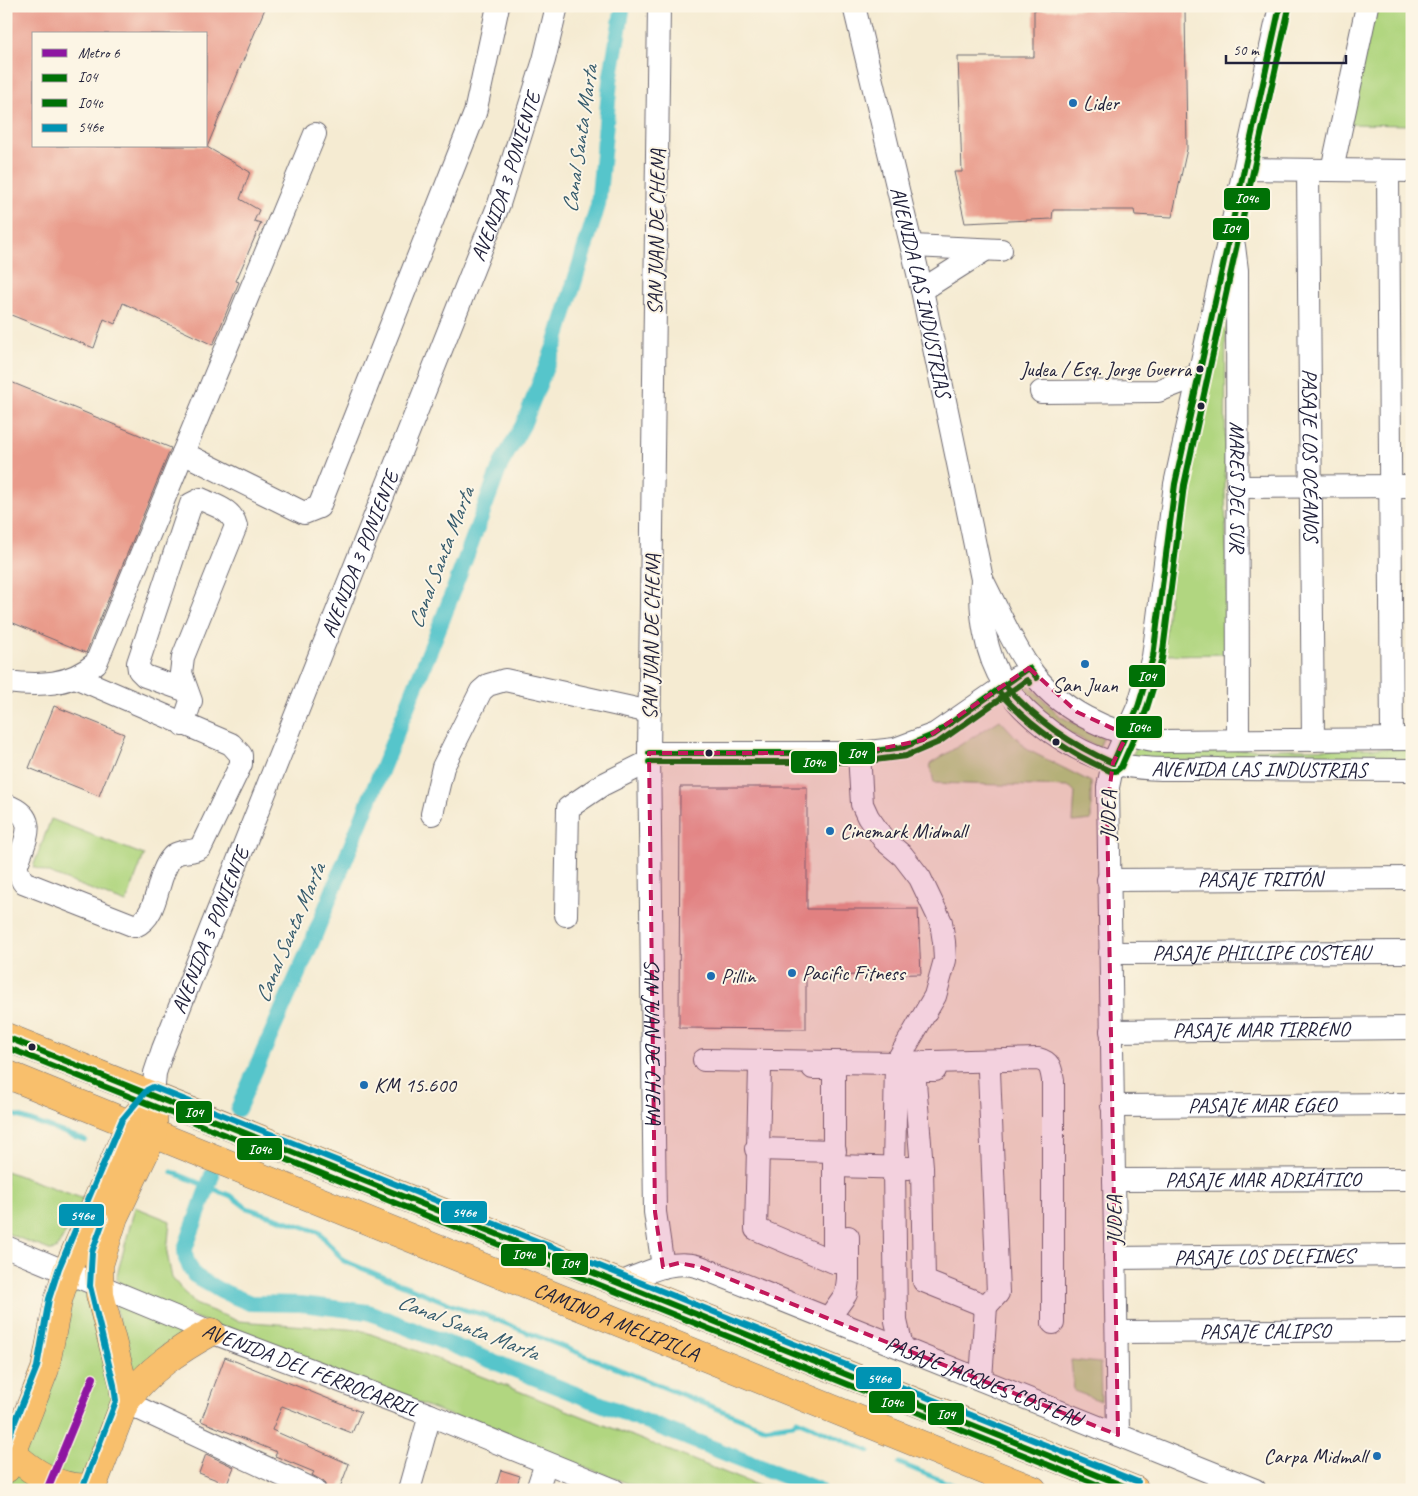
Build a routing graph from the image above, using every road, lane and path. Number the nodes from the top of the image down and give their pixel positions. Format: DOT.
graph roads {
  1 [pos="498,6"];
  2 [pos="557,6"];
  3 [pos="659,6"];
  4 [pos="854,6"];
  5 [pos="1280,6"];
  6 [pos="1367,6"];
  7 [pos="315,134"];
  8 [pos="1245,169"];
  9 [pos="1308,170"];
  10 [pos="1332,170"];
  11 [pos="1388,171"];
  12 [pos="1412,171"];
  13 [pos="1231,234"];
  14 [pos="912,246"];
  15 [pos="922,290"];
  16 [pos="1199,375"];
  17 [pos="1041,392"];
  18 [pos="183,453"];
  19 [pos="1401,486"];
  20 [pos="1238,487"];
  21 [pos="1311,487"];
  22 [pos="982,578"];
  23 [pos="1029,668"];
  24 [pos="75,677"];
  25 [pos="6,682"];
  26 [pos="1005,685"];
  27 [pos="187,691"];
  28 [pos="650,712"];
  29 [pos="183,725"];
  30 [pos="1127,735"];
  31 [pos="1402,739"];
  32 [pos="1238,740"];
  33 [pos="1314,740"];
  34 [pos="859,753"];
  35 [pos="649,757"];
  36 [pos="1113,763"];
  37 [pos="1412,770"];
  38 [pos="6,805"];
  39 [pos="432,814"];
  40 [pos="1412,878"];
  41 [pos="1108,880"];
  42 [pos="566,915"];
  43 [pos="1412,952"];
  44 [pos="1110,953"];
  45 [pos="1412,1028"];
  46 [pos="1111,1030"];
  47 [pos="6,1037"];
  48 [pos="843,1061"];
  49 [pos="896,1063"];
  50 [pos="760,1068"];
  51 [pos="989,1071"];
  52 [pos="1052,1071"];
  53 [pos="6,1074"];
  54 [pos="153,1096"];
  55 [pos="1412,1104"];
  56 [pos="1112,1106"];
  57 [pos="142,1128"];
  58 [pos="756,1149"];
  59 [pos="839,1161"];
  60 [pos="922,1167"];
  61 [pos="894,1168"];
  62 [pos="1412,1179"];
  63 [pos="1114,1180"];
  64 [pos="6,1246"];
  65 [pos="1412,1255"];
  66 [pos="1115,1258"];
  67 [pos="663,1267"];
  68 [pos="68,1271"];
  69 [pos="620,1283"];
  70 [pos="99,1286"];
  71 [pos="986,1306"];
  72 [pos="829,1318"];
  73 [pos="1053,1323"];
  74 [pos="1412,1330"];
  75 [pos="210,1332"];
  76 [pos="1117,1332"];
  77 [pos="902,1347"];
  78 [pos="981,1379"];
  79 [pos="126,1402"];
  80 [pos="430,1415"];
  81 [pos="1118,1435"];
  82 [pos="546,1463"];
  83 [pos="8,1464"];
  84 [pos="92,1488"];
  85 [pos="314,1490"];
  86 [pos="410,1490"];
  87 [pos="537,1490"];
  88 [pos="614,1490"];
  89 [pos="1033,1490"];
  90 [pos="1135,1490"];
  91 [pos="1255,1490"];
  1 -- 18 [label="street"];
  2 -- 54 [label="street, AVENIDA 3 PONIENTE"];
  3 -- 28 [label="street, SAN JUAN DE CHENA"];
  4 -- 14 [label="street, AVENIDA LAS INDUSTRIAS"];
  5 -- 8 [label="street, JUDEA"];
  6 -- 10 [label="street"];
  7 -- 18 [label="street"];
  8 -- 9 [label="street"];
  8 -- 13 [label="street, JUDEA"];
  9 -- 10 [label="street"];
  9 -- 21 [label="street, PASAJE LOS OCÉANOS"];
  10 -- 11 [label="street"];
  11 -- 12 [label="street"];
  11 -- 19 [label="street"];
  13 -- 16 [label="street, JUDEA"];
  13 -- 20 [label="street, MARES DEL SUR"];
  14 -- 15 [label="street, AVENIDA LAS INDUSTRIAS"];
  14 -- 15 [label="street"];
  15 -- 22 [label="street, AVENIDA LAS INDUSTRIAS"];
  16 -- 17 [label="street"];
  16 -- 30 [label="street, JUDEA"];
  18 -- 24 [label="street"];
  19 -- 21 [label="street"];
  19 -- 31 [label="street"];
  20 -- 21 [label="street"];
  20 -- 32 [label="street, MARES DEL SUR"];
  21 -- 33 [label="street, PASAJE LOS OCÉANOS"];
  22 -- 23 [label="street, AVENIDA LAS INDUSTRIAS"];
  22 -- 26 [label="street, AVENIDA LAS INDUSTRIAS"];
  23 -- 26 [label="street"];
  23 -- 30 [label="street, AVENIDA LAS INDUSTRIAS"];
  24 -- 25 [label="street"];
  24 -- 29 [label="street"];
  26 -- 34 [label="street"];
  26 -- 36 [label="street, AVENIDA LAS INDUSTRIAS"];
  27 -- 27 [label="street"];
  27 -- 29 [label="street"];
  28 -- 35 [label="street, SAN JUAN DE CHENA"];
  28 -- 39 [label="street"];
  29 -- 38 [label="street"];
  30 -- 32 [label="street, AVENIDA LAS INDUSTRIAS"];
  30 -- 36 [label="street, JUDEA"];
  31 -- 33 [label="street, AVENIDA LAS INDUSTRIAS"];
  32 -- 33 [label="street, AVENIDA LAS INDUSTRIAS"];
  34 -- 35 [label="street"];
  34 -- 49 [label="street"];
  35 -- 42 [label="street"];
  35 -- 67 [label="street, SAN JUAN DE CHENA"];
  36 -- 37 [label="street, AVENIDA LAS INDUSTRIAS"];
  36 -- 41 [label="street, JUDEA"];
  40 -- 41 [label="street, PASAJE TRITÓN"];
  41 -- 44 [label="street, JUDEA"];
  43 -- 44 [label="street, PASAJE PHILLIPE COSTEAU"];
  44 -- 46 [label="street, JUDEA"];
  45 -- 46 [label="street, PASAJE MAR TIRRENO"];
  46 -- 56 [label="street, JUDEA"];
  47 -- 54 [label="main road, CAMINO A MELIPILLA"];
  48 -- 49 [label="street"];
  48 -- 50 [label="street"];
  48 -- 59 [label="street"];
  49 -- 52 [label="street"];
  49 -- 61 [label="street"];
  50 -- 58 [label="street"];
  50 -- 59 [label="street"];
  51 -- 52 [label="street"];
  51 -- 60 [label="street"];
  51 -- 71 [label="street"];
  52 -- 73 [label="street"];
  53 -- 57 [label="main road, CAMINO A MELIPILLA"];
  54 -- 57 [label="main road, AVENIDA 3 PONIENTE"];
  54 -- 69 [label="main road, CAMINO A MELIPILLA"];
  55 -- 56 [label="street, PASAJE MAR EGEO"];
  56 -- 63 [label="street, JUDEA"];
  57 -- 68 [label="main road, AVENIDA 3 PONIENTE"];
  57 -- 70 [label="main road, AVENIDA 3 PONIENTE"];
  57 -- 89 [label="main road, CAMINO A MELIPILLA"];
  58 -- 59 [label="street"];
  58 -- 59 [label="street"];
  59 -- 61 [label="street"];
  59 -- 72 [label="street"];
  60 -- 61 [label="street"];
  60 -- 71 [label="street"];
  61 -- 77 [label="street"];
  62 -- 63 [label="street, PASAJE MAR ADRIÁTICO"];
  63 -- 66 [label="street, JUDEA"];
  64 -- 68 [label="street, AVENIDA DEL FERROCARRIL"];
  65 -- 66 [label="street, PASAJE LOS DELFINES"];
  66 -- 76 [label="street, JUDEA"];
  67 -- 69 [label="street"];
  67 -- 72 [label="street, PASAJE JACQUES COSTEAU"];
  68 -- 70 [label="street, AVENIDA DEL FERROCARRIL"];
  68 -- 83 [label="main road, AVENIDA 3 PONIENTE"];
  69 -- 90 [label="main road, CAMINO A MELIPILLA"];
  70 -- 75 [label="street, AVENIDA DEL FERROCARRIL"];
  70 -- 79 [label="main road, AVENIDA 3 PONIENTE"];
  71 -- 78 [label="street"];
  72 -- 77 [label="street, PASAJE JACQUES COSTEAU"];
  74 -- 76 [label="street, PASAJE CALIPSO"];
  75 -- 79 [label="main road"];
  75 -- 80 [label="street, AVENIDA DEL FERROCARRIL"];
  76 -- 81 [label="street, JUDEA"];
  77 -- 78 [label="street, PASAJE JACQUES COSTEAU"];
  78 -- 81 [label="street, PASAJE JACQUES COSTEAU"];
  79 -- 84 [label="main road"];
  79 -- 85 [label="street"];
  80 -- 82 [label="street, AVENIDA DEL FERROCARRIL"];
  80 -- 86 [label="street"];
  81 -- 91 [label="street, PASAJE JACQUES COSTEAU"];
  82 -- 87 [label="street"];
  82 -- 88 [label="street, AVENIDA DEL FERROCARRIL"];
  83 -- 84 [label="main road"];
}
